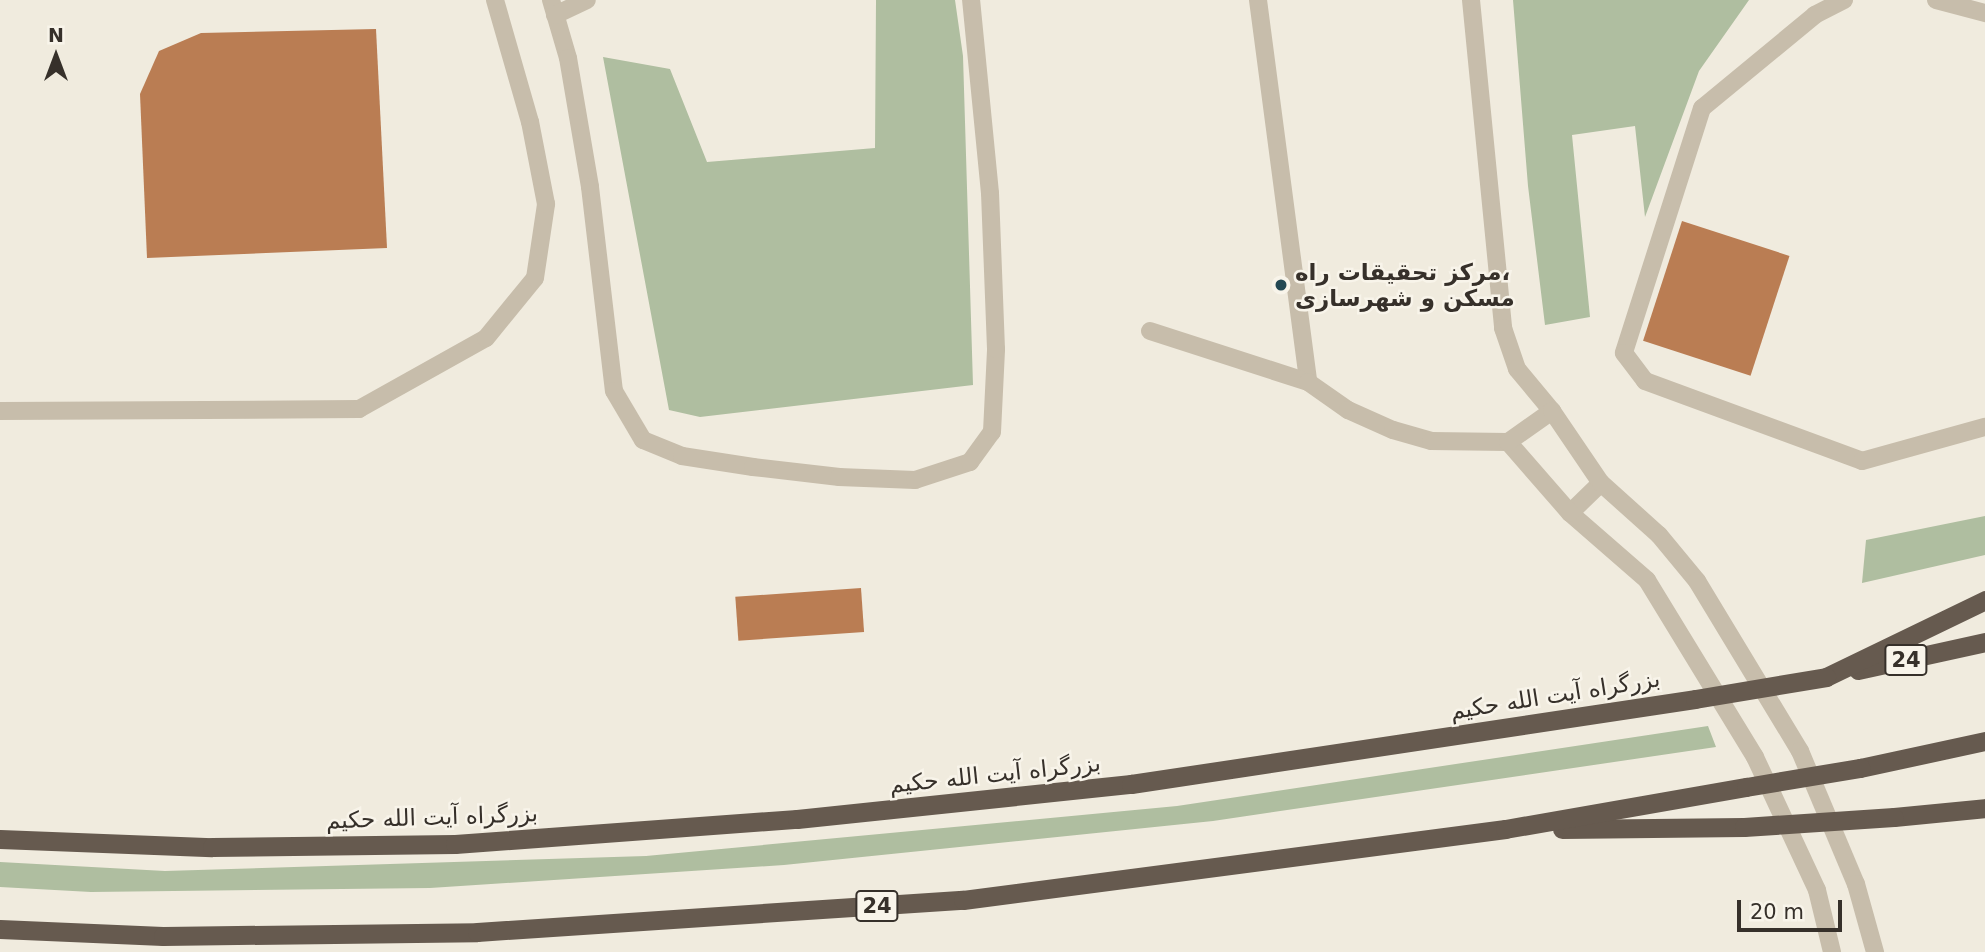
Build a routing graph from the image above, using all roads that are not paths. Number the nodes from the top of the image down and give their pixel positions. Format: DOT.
graph roads {
  1 [pos="495,0"];
  2 [pos="587,0"];
  3 [pos="971,0"];
  4 [pos="1258,0"];
  5 [pos="1471,0"];
  6 [pos="1844,0"];
  7 [pos="1937,0"];
  8 [pos="553,7"];
  9 [pos="1811,7"];
  10 [pos="1985,13"];
  11 [pos="1150,331"];
  12 [pos="1308,383"];
  13 [pos="0,411"];
  14 [pos="1552,411"];
  15 [pos="1985,427"];
  16 [pos="1508,442"];
  17 [pos="1601,482"];
  18 [pos="1570,513"];
  19 [pos="1985,600"];
  20 [pos="1985,642"];
  21 [pos="1826,677"];
  22 [pos="1985,741"];
  23 [pos="1985,808"];
  24 [pos="1505,830"];
  25 [pos="0,839"];
  26 [pos="0,929"];
  27 [pos="1832,952"];
  28 [pos="1875,952"];
  1 -- 13 [label="street"];
  2 -- 8 [label="street"];
  3 -- 8 [label="street"];
  4 -- 12 [label="street"];
  5 -- 14 [label="street"];
  6 -- 9 [label="street"];
  7 -- 10 [label="street"];
  9 -- 15 [label="street"];
  11 -- 12 [label="street"];
  12 -- 16 [label="street"];
  14 -- 16 [label="street"];
  14 -- 17 [label="street"];
  16 -- 18 [label="street"];
  17 -- 18 [label="street"];
  17 -- 28 [label="street"];
  18 -- 27 [label="street"];
  19 -- 21 [label="highway"];
  20 -- 21 [label="highway, بزرگراه آیت الله حکیم / 24"];
  21 -- 25 [label="highway, بزرگراه آیت الله حکیم / 24, bridge"];
  22 -- 24 [label="highway, 24, bridge"];
  23 -- 24 [label="highway, bridge"];
  24 -- 26 [label="highway, 24"];
}
